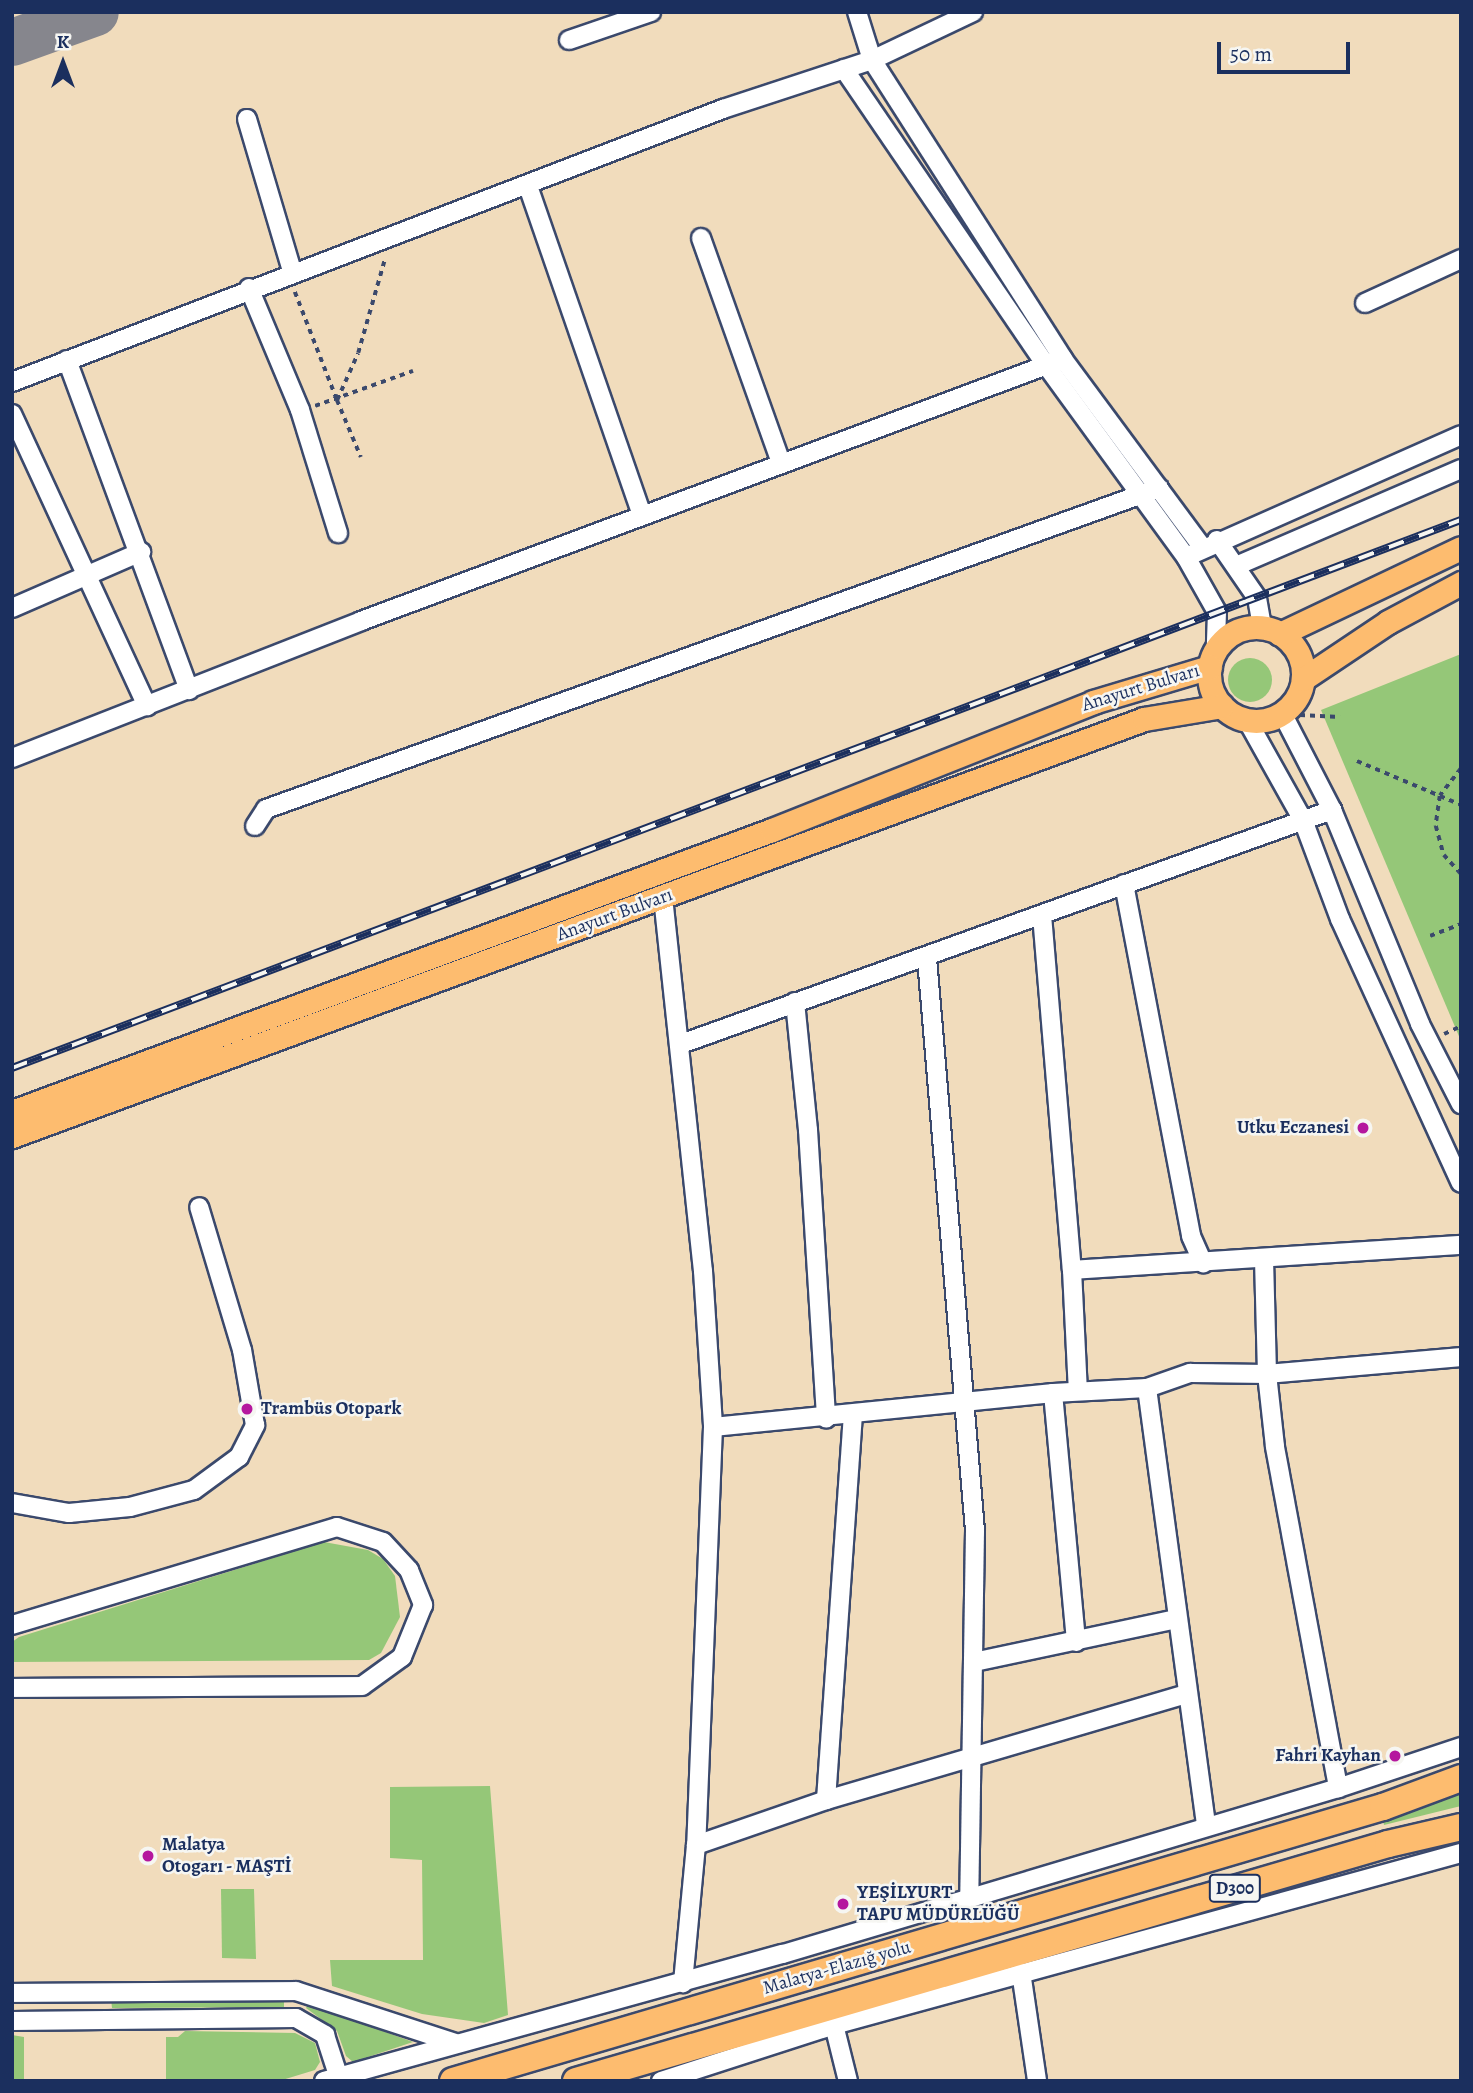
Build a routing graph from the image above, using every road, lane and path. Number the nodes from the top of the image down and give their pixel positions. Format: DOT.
graph roads {
  1 [pos="651,12"];
  2 [pos="857,12"];
  3 [pos="973,12"];
  4 [pos="569,40"];
  5 [pos="872,60"];
  6 [pos="844,69"];
  7 [pos="247,119"];
  8 [pos="528,186"];
  9 [pos="394,233"];
  10 [pos="701,238"];
  11 [pos="1461,259"];
  12 [pos="290,272"];
  13 [pos="249,288"];
  14 [pos="1366,303"];
  15 [pos="67,360"];
  16 [pos="1055,362"];
  17 [pos="413,371"];
  18 [pos="12,382"];
  19 [pos="337,400"];
  20 [pos="300,410"];
  21 [pos="12,414"];
  22 [pos="1461,435"];
  23 [pos="361,457"];
  24 [pos="781,463"];
  25 [pos="1461,469"];
  26 [pos="1159,488"];
  27 [pos="1140,495"];
  28 [pos="642,516"];
  29 [pos="338,533"];
  30 [pos="1210,544"];
  31 [pos="1461,548"];
  32 [pos="141,552"];
  33 [pos="1186,557"];
  34 [pos="1236,566"];
  35 [pos="84,574"];
  36 [pos="1461,583"];
  37 [pos="12,608"];
  38 [pos="1271,630"];
  39 [pos="1213,658"];
  40 [pos="1303,679"];
  41 [pos="189,690"];
  42 [pos="147,706"];
  43 [pos="1222,706"];
  44 [pos="1282,713"];
  45 [pos="1340,717"];
  46 [pos="1247,720"];
  47 [pos="12,758"];
  48 [pos="1357,761"];
  49 [pos="1461,769"];
  50 [pos="1440,796"];
  51 [pos="1461,805"];
  52 [pos="1332,810"];
  53 [pos="1303,820"];
  54 [pos="255,826"];
  55 [pos="1461,874"];
  56 [pos="1124,884"];
  57 [pos="663,897"];
  58 [pos="1042,915"];
  59 [pos="1461,924"];
  60 [pos="1430,936"];
  61 [pos="927,958"];
  62 [pos="795,1002"];
  63 [pos="681,1044"];
  64 [pos="1461,1104"];
  65 [pos="12,1112"];
  66 [pos="12,1136"];
  67 [pos="1461,1183"];
  68 [pos="199,1208"];
  69 [pos="1461,1245"];
  70 [pos="1264,1259"];
  71 [pos="1203,1263"];
  72 [pos="1072,1270"];
  73 [pos="1461,1357"];
  74 [pos="1267,1374"];
  75 [pos="1147,1388"];
  76 [pos="1077,1391"];
  77 [pos="1053,1392"];
  78 [pos="966,1401"];
  79 [pos="853,1415"];
  80 [pos="826,1418"];
  81 [pos="713,1427"];
  82 [pos="12,1503"];
  83 [pos="1176,1619"];
  84 [pos="12,1625"];
  85 [pos="1076,1642"];
  86 [pos="974,1662"];
  87 [pos="12,1688"];
  88 [pos="1187,1693"];
  89 [pos="1461,1747"];
  90 [pos="972,1757"];
  91 [pos="1461,1778"];
  92 [pos="1338,1788"];
  93 [pos="826,1800"];
  94 [pos="1206,1825"];
  95 [pos="1461,1827"];
  96 [pos="696,1845"];
  97 [pos="1461,1853"];
  98 [pos="969,1896"];
  99 [pos="1015,1963"];
  100 [pos="683,1983"];
  101 [pos="296,1991"];
  102 [pos="12,1993"];
  103 [pos="296,2018"];
  104 [pos="12,2021"];
  105 [pos="834,2025"];
  106 [pos="456,2043"];
  107 [pos="682,2068"];
  108 [pos="331,2078"];
  109 [pos="453,2081"];
  110 [pos="576,2081"];
  111 [pos="661,2081"];
  112 [pos="848,2081"];
  113 [pos="1037,2081"];
  1 -- 4 [label="street"];
  2 -- 5 [label="street"];
  3 -- 5 [label="street"];
  5 -- 6 [label="street"];
  5 -- 16 [label="street"];
  6 -- 8 [label="street"];
  6 -- 16 [label="street"];
  7 -- 12 [label="street"];
  8 -- 9 [label="street"];
  8 -- 28 [label="street"];
  9 -- 12 [label="street"];
  9 -- 19 [label="path"];
  10 -- 24 [label="street"];
  11 -- 14 [label="street"];
  12 -- 13 [label="street"];
  12 -- 19 [label="path"];
  13 -- 15 [label="street"];
  13 -- 20 [label="street"];
  15 -- 18 [label="street"];
  15 -- 32 [label="street"];
  16 -- 24 [label="street"];
  16 -- 26 [label="street"];
  16 -- 27 [label="street"];
  17 -- 19 [label="path"];
  19 -- 20 [label="path"];
  19 -- 23 [label="path"];
  20 -- 29 [label="street"];
  21 -- 35 [label="street"];
  22 -- 30 [label="street"];
  24 -- 28 [label="street"];
  25 -- 34 [label="street"];
  26 -- 27 [label="street"];
  26 -- 30 [label="street"];
  27 -- 33 [label="street"];
  27 -- 54 [label="street"];
  28 -- 41 [label="street"];
  30 -- 33 [label="street"];
  30 -- 34 [label="street"];
  31 -- 38 [label="main road"];
  32 -- 35 [label="street"];
  32 -- 41 [label="street"];
  33 -- 39 [label="street"];
  34 -- 38 [label="street"];
  35 -- 37 [label="street"];
  35 -- 42 [label="street"];
  36 -- 40 [label="main road"];
  38 -- 39 [label="main road"];
  38 -- 40 [label="main road"];
  39 -- 43 [label="main road"];
  39 -- 65 [label="main road, Anayurt Bulvarı"];
  40 -- 44 [label="main road"];
  41 -- 42 [label="street"];
  42 -- 47 [label="street"];
  43 -- 46 [label="main road"];
  43 -- 57 [label="main road, Anayurt Bulvarı"];
  44 -- 45 [label="path"];
  44 -- 46 [label="main road"];
  44 -- 52 [label="street"];
  46 -- 53 [label="street"];
  48 -- 50 [label="path"];
  49 -- 50 [label="path"];
  50 -- 51 [label="path"];
  50 -- 55 [label="path"];
  52 -- 53 [label="street"];
  52 -- 64 [label="street"];
  53 -- 56 [label="street"];
  53 -- 67 [label="street"];
  56 -- 58 [label="street"];
  56 -- 71 [label="street"];
  57 -- 63 [label="street"];
  57 -- 66 [label="main road, Anayurt Bulvarı"];
  58 -- 61 [label="street"];
  58 -- 72 [label="street"];
  59 -- 60 [label="path"];
  61 -- 62 [label="street"];
  61 -- 78 [label="street"];
  62 -- 63 [label="street"];
  62 -- 80 [label="street"];
  63 -- 81 [label="street"];
  68 -- 82 [label="street"];
  69 -- 70 [label="street"];
  70 -- 71 [label="street"];
  70 -- 74 [label="street"];
  71 -- 72 [label="street"];
  72 -- 76 [label="street"];
  73 -- 74 [label="street"];
  74 -- 75 [label="street"];
  74 -- 92 [label="street"];
  75 -- 76 [label="street"];
  75 -- 83 [label="street"];
  76 -- 77 [label="street"];
  77 -- 78 [label="street"];
  77 -- 85 [label="street"];
  78 -- 79 [label="street"];
  78 -- 86 [label="street"];
  79 -- 80 [label="street"];
  79 -- 93 [label="street"];
  80 -- 81 [label="street"];
  81 -- 96 [label="street"];
  83 -- 85 [label="street"];
  83 -- 88 [label="street"];
  84 -- 87 [label="street"];
  85 -- 86 [label="street"];
  86 -- 90 [label="street"];
  88 -- 90 [label="street"];
  88 -- 94 [label="street"];
  89 -- 92 [label="street"];
  90 -- 93 [label="street"];
  90 -- 98 [label="street"];
  91 -- 109 [label="highway, Malatya-Elazığ yolu / D300"];
  92 -- 94 [label="street"];
  93 -- 96 [label="street"];
  94 -- 98 [label="street"];
  95 -- 99 [label="highway, Malatya-Elazığ yolu / D300"];
  96 -- 100 [label="street"];
  97 -- 99 [label="street"];
  98 -- 100 [label="street"];
  99 -- 105 [label="street"];
  99 -- 107 [label="highway, Malatya-Elazığ yolu / D300"];
  99 -- 113 [label="street"];
  100 -- 106 [label="street"];
  101 -- 102 [label="street"];
  101 -- 103 [label="street"];
  101 -- 106 [label="street"];
  103 -- 104 [label="street"];
  103 -- 108 [label="street"];
  105 -- 107 [label="street"];
  105 -- 112 [label="street"];
  106 -- 108 [label="street"];
  107 -- 110 [label="highway, Malatya-Elazığ yolu / D300"];
  107 -- 111 [label="street"];
}
